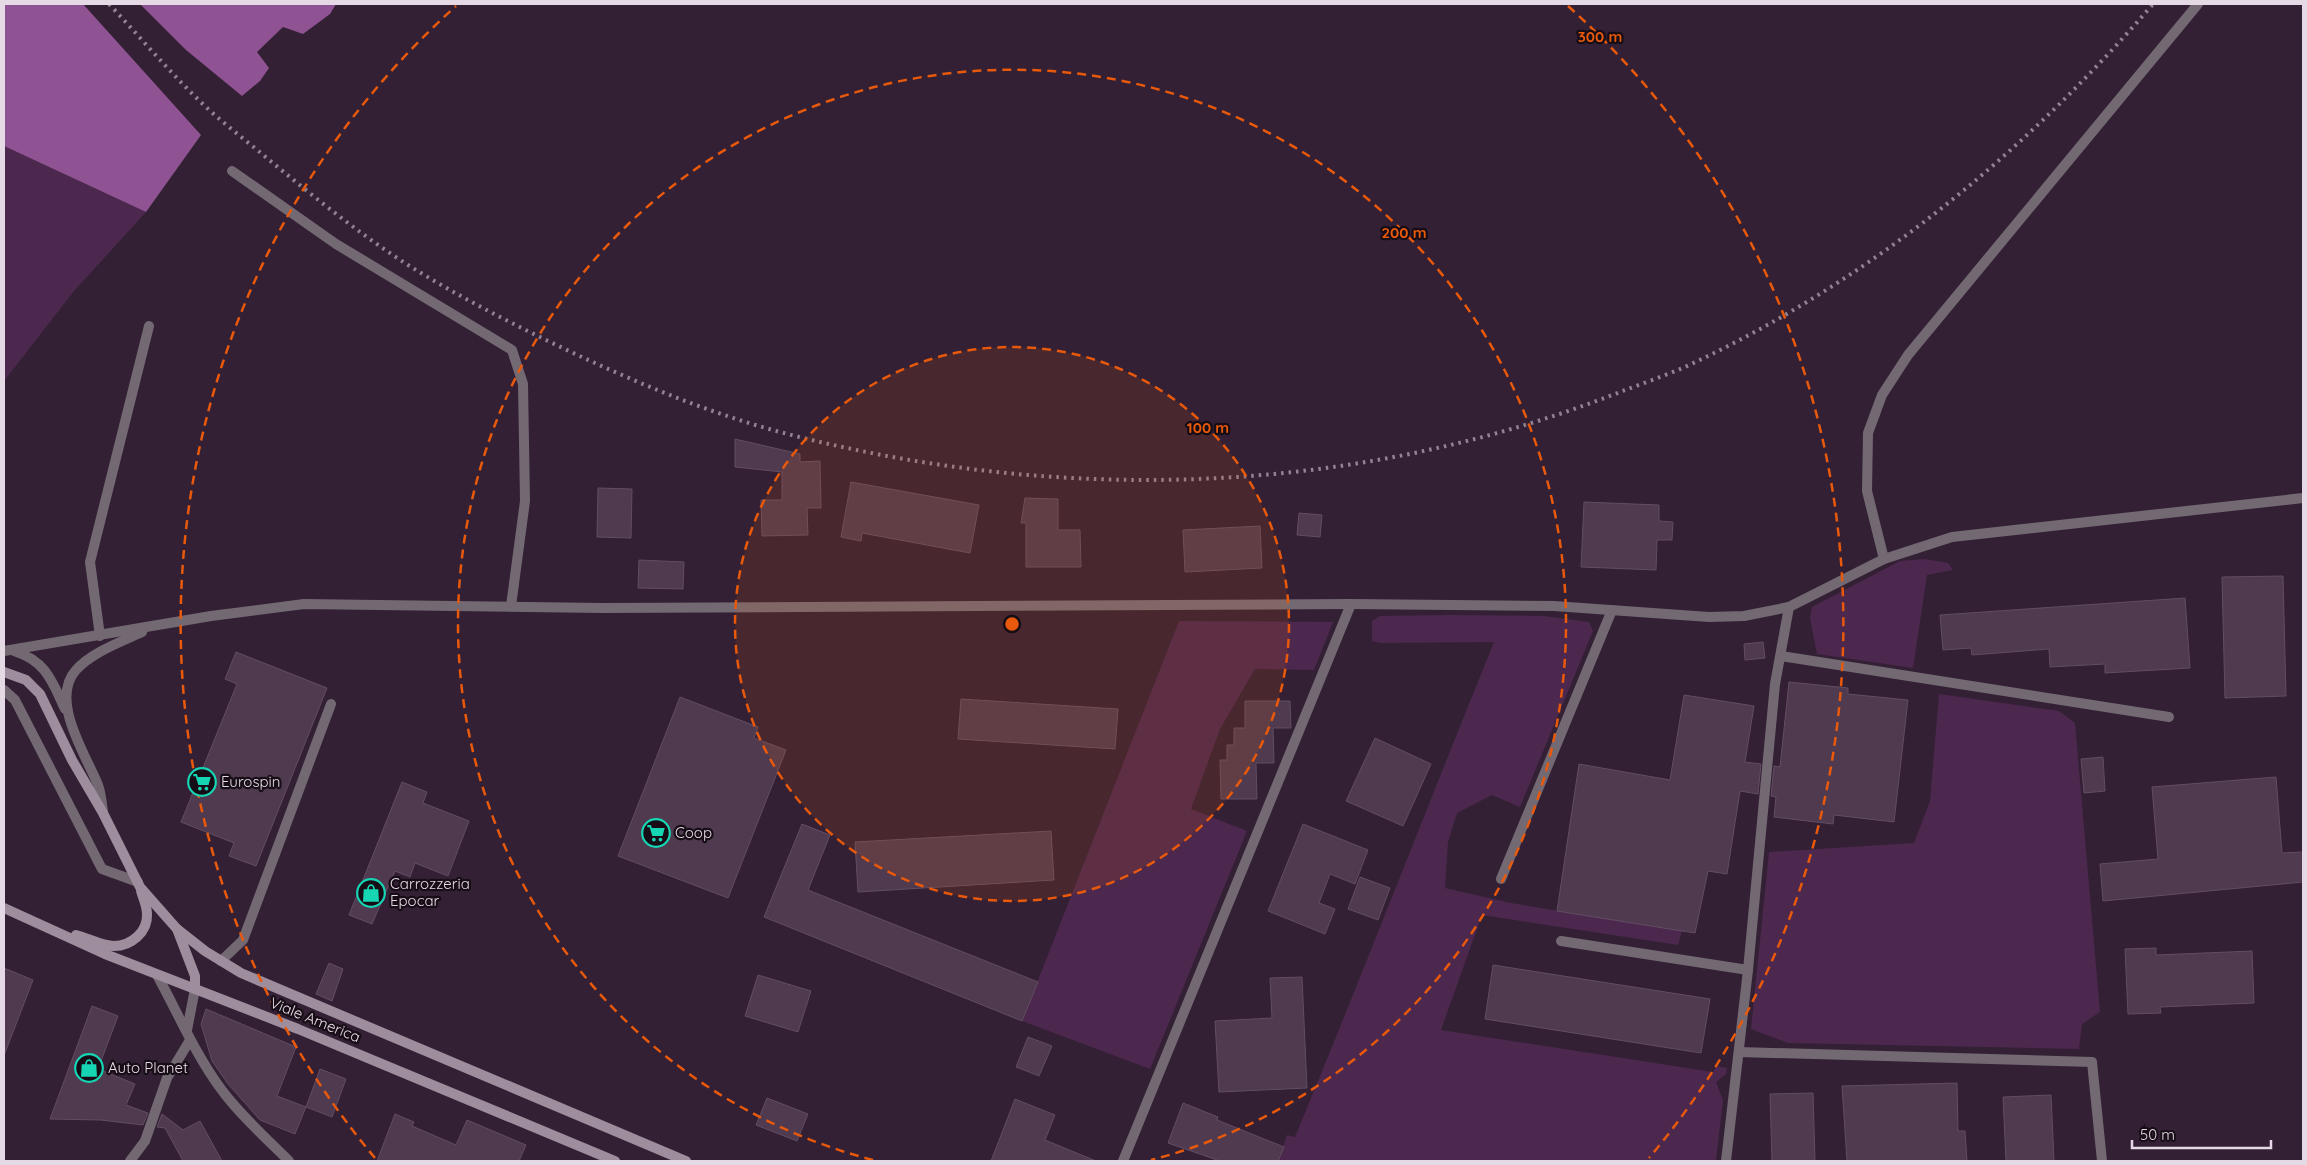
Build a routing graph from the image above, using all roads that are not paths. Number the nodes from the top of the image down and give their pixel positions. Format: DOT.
graph roads {
  1 [pos="2198,4"];
  2 [pos="232,171"];
  3 [pos="149,326"];
  4 [pos="2303,498"];
  5 [pos="1884,559"];
  6 [pos="1350,604"];
  7 [pos="511,606"];
  8 [pos="1789,607"];
  9 [pos="1612,610"];
  10 [pos="152,627"];
  11 [pos="100,636"];
  12 [pos="8,651"];
  13 [pos="1781,656"];
  14 [pos="4,672"];
  15 [pos="4,690"];
  16 [pos="330,704"];
  17 [pos="68,716"];
  18 [pos="2169,717"];
  19 [pos="103,813"];
  20 [pos="1501,879"];
  21 [pos="139,885"];
  22 [pos="4,908"];
  23 [pos="44,925"];
  24 [pos="177,929"];
  25 [pos="1561,941"];
  26 [pos="222,961"];
  27 [pos="1748,970"];
  28 [pos="157,975"];
  29 [pos="195,989"];
  30 [pos="189,1035"];
  31 [pos="1739,1052"];
  32 [pos="130,1161"];
  33 [pos="289,1161"];
  34 [pos="615,1161"];
  35 [pos="686,1161"];
  36 [pos="1123,1161"];
  37 [pos="1726,1161"];
  38 [pos="2102,1161"];
  1 -- 5 [label="street"];
  2 -- 7 [label="street"];
  3 -- 11 [label="street"];
  4 -- 5 [label="street"];
  5 -- 8 [label="street"];
  6 -- 7 [label="street"];
  6 -- 9 [label="street"];
  6 -- 36 [label="street"];
  7 -- 10 [label="street"];
  8 -- 9 [label="street"];
  8 -- 13 [label="street"];
  9 -- 20 [label="street"];
  10 -- 11 [label="street"];
  10 -- 17 [label="street"];
  11 -- 12 [label="street"];
  12 -- 17 [label="street"];
  13 -- 18 [label="street"];
  13 -- 27 [label="street"];
  14 -- 19 [label="main road"];
  15 -- 21 [label="street"];
  16 -- 26 [label="street"];
  17 -- 19 [label="street"];
  19 -- 21 [label="main road"];
  21 -- 23 [label="main road"];
  21 -- 24 [label="main road"];
  22 -- 23 [label="main road, Viale America"];
  23 -- 28 [label="main road, Viale America"];
  24 -- 26 [label="main road, Viale America"];
  24 -- 29 [label="main road"];
  25 -- 27 [label="street"];
  26 -- 35 [label="main road, Viale America"];
  27 -- 31 [label="street"];
  28 -- 29 [label="main road, Viale America"];
  28 -- 30 [label="street"];
  29 -- 30 [label="street"];
  29 -- 34 [label="main road, Viale America"];
  30 -- 32 [label="street"];
  30 -- 33 [label="street"];
  31 -- 37 [label="street"];
  31 -- 38 [label="street"];
}
